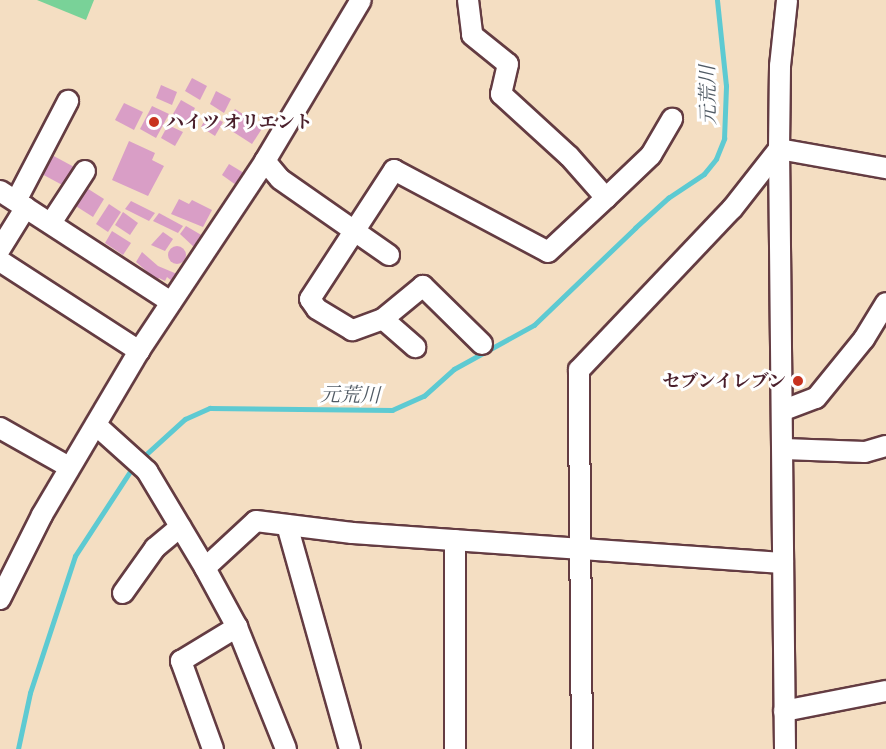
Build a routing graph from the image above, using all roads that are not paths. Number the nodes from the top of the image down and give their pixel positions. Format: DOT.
graph roads {
  1 [pos="361,0"];
  2 [pos="468,0"];
  3 [pos="787,0"];
  4 [pos="68,101"];
  5 [pos="672,119"];
  6 [pos="779,149"];
  7 [pos="265,161"];
  8 [pos="886,168"];
  9 [pos="85,171"];
  10 [pos="606,198"];
  11 [pos="14,200"];
  12 [pos="51,223"];
  13 [pos="355,230"];
  14 [pos="0,249"];
  15 [pos="389,255"];
  16 [pos="0,261"];
  17 [pos="171,303"];
  18 [pos="886,303"];
  19 [pos="383,319"];
  20 [pos="482,344"];
  21 [pos="415,347"];
  22 [pos="139,351"];
  23 [pos="784,410"];
  24 [pos="96,425"];
  25 [pos="0,428"];
  26 [pos="886,446"];
  27 [pos="784,449"];
  28 [pos="69,467"];
  29 [pos="287,525"];
  30 [pos="180,527"];
  31 [pos="455,540"];
  32 [pos="580,548"];
  33 [pos="783,563"];
  34 [pos="205,568"];
  35 [pos="123,593"];
  36 [pos="0,599"];
  37 [pos="237,627"];
  38 [pos="886,691"];
  39 [pos="784,711"];
  40 [pos="213,749"];
  41 [pos="286,749"];
  42 [pos="350,749"];
  43 [pos="455,749"];
  44 [pos="582,749"];
  45 [pos="785,749"];
  1 -- 7 [label="street"];
  2 -- 10 [label="street"];
  3 -- 6 [label="street"];
  4 -- 11 [label="street"];
  5 -- 10 [label="street"];
  6 -- 8 [label="street"];
  6 -- 23 [label="street"];
  6 -- 32 [label="street"];
  7 -- 13 [label="street"];
  7 -- 17 [label="street"];
  9 -- 12 [label="street"];
  10 -- 13 [label="street"];
  11 -- 12 [label="street"];
  11 -- 14 [label="street"];
  12 -- 17 [label="street"];
  13 -- 15 [label="street"];
  13 -- 19 [label="street"];
  16 -- 22 [label="street"];
  17 -- 22 [label="street"];
  18 -- 23 [label="street"];
  19 -- 20 [label="street"];
  19 -- 21 [label="street"];
  22 -- 24 [label="street"];
  23 -- 27 [label="street"];
  24 -- 28 [label="street"];
  24 -- 30 [label="street"];
  25 -- 28 [label="street"];
  26 -- 27 [label="street"];
  27 -- 33 [label="street"];
  28 -- 36 [label="street"];
  29 -- 31 [label="street"];
  29 -- 34 [label="street"];
  29 -- 42 [label="street"];
  30 -- 34 [label="street"];
  30 -- 35 [label="street"];
  31 -- 32 [label="street"];
  31 -- 43 [label="street"];
  32 -- 33 [label="street"];
  32 -- 44 [label="street"];
  33 -- 39 [label="street"];
  34 -- 37 [label="street"];
  37 -- 40 [label="street"];
  37 -- 41 [label="street"];
  38 -- 39 [label="street"];
  39 -- 45 [label="street"];
}
